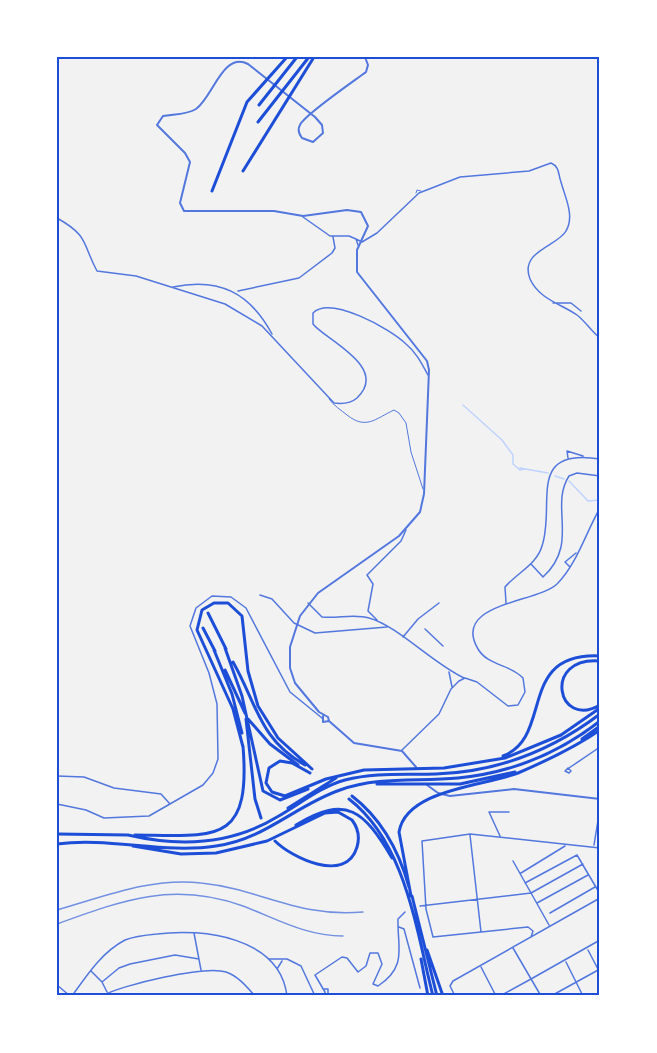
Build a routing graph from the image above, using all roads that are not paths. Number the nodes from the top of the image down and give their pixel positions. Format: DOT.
graph roads {
  1 [pos="287,57"];
  2 [pos="297,57"];
  3 [pos="309,57"];
  4 [pos="314,57"];
  5 [pos="365,57"];
  6 [pos="596,57"];
  7 [pos="600,60"];
  8 [pos="259,105"];
  9 [pos="258,122"];
  10 [pos="243,171"];
  11 [pos="212,191"];
  12 [pos="303,216"];
  13 [pos="57,218"];
  14 [pos="333,237"];
  15 [pos="356,239"];
  16 [pos="362,243"];
  17 [pos="359,247"];
  18 [pos="170,287"];
  19 [pos="236,291"];
  20 [pos="552,303"];
  21 [pos="567,303"];
  22 [pos="567,310"];
  23 [pos="581,311"];
  24 [pos="274,338"];
  25 [pos="600,338"];
  26 [pos="429,376"];
  27 [pos="329,399"];
  28 [pos="584,457"];
  29 [pos="568,459"];
  30 [pos="600,459"];
  31 [pos="600,476"];
  32 [pos="424,494"];
  33 [pos="600,508"];
  34 [pos="406,530"];
  35 [pos="577,552"];
  36 [pos="531,563"];
  37 [pos="570,567"];
  38 [pos="260,595"];
  39 [pos="308,603"];
  40 [pos="439,603"];
  41 [pos="506,603"];
  42 [pos="208,613"];
  43 [pos="377,621"];
  44 [pos="388,627"];
  45 [pos="203,628"];
  46 [pos="425,629"];
  47 [pos="403,638"];
  48 [pos="443,646"];
  49 [pos="225,648"];
  50 [pos="214,650"];
  51 [pos="600,656"];
  52 [pos="600,661"];
  53 [pos="448,671"];
  54 [pos="455,674"];
  55 [pos="451,675"];
  56 [pos="465,678"];
  57 [pos="459,681"];
  58 [pos="452,687"];
  59 [pos="242,696"];
  60 [pos="600,706"];
  61 [pos="600,714"];
  62 [pos="322,717"];
  63 [pos="329,721"];
  64 [pos="600,721"];
  65 [pos="600,728"];
  66 [pos="243,747"];
  67 [pos="600,747"];
  68 [pos="402,751"];
  69 [pos="486,763"];
  70 [pos="569,768"];
  71 [pos="527,769"];
  72 [pos="311,771"];
  73 [pos="342,775"];
  74 [pos="57,776"];
  75 [pos="327,779"];
  76 [pos="366,784"];
  77 [pos="600,789"];
  78 [pos="600,798"];
  79 [pos="57,804"];
  80 [pos="171,804"];
  81 [pos="600,808"];
  82 [pos="509,812"];
  83 [pos="261,818"];
  84 [pos="267,823"];
  85 [pos="57,834"];
  86 [pos="282,834"];
  87 [pos="470,834"];
  88 [pos="128,835"];
  89 [pos="500,836"];
  90 [pos="276,841"];
  91 [pos="554,843"];
  92 [pos="57,844"];
  93 [pos="125,844"];
  94 [pos="567,845"];
  95 [pos="594,847"];
  96 [pos="600,848"];
  97 [pos="559,850"];
  98 [pos="513,861"];
  99 [pos="583,864"];
  100 [pos="397,866"];
  101 [pos="520,874"];
  102 [pos="589,875"];
  103 [pos="525,883"];
  104 [pos="596,886"];
  105 [pos="531,893"];
  106 [pos="600,893"];
  107 [pos="411,896"];
  108 [pos="599,898"];
  109 [pos="477,900"];
  110 [pos="537,903"];
  111 [pos="427,905"];
  112 [pos="420,906"];
  113 [pos="405,912"];
  114 [pos="550,913"];
  115 [pos="549,926"];
  116 [pos="398,927"];
  117 [pos="533,931"];
  118 [pos="194,932"];
  119 [pos="481,932"];
  120 [pos="539,932"];
  121 [pos="531,937"];
  122 [pos="600,940"];
  123 [pos="425,947"];
  124 [pos="513,947"];
  125 [pos="420,948"];
  126 [pos="588,950"];
  127 [pos="199,959"];
  128 [pos="269,959"];
  129 [pos="283,960"];
  130 [pos="566,962"];
  131 [pos="481,968"];
  132 [pos="277,969"];
  133 [pos="599,970"];
  134 [pos="91,971"];
  135 [pos="202,971"];
  136 [pos="531,979"];
  137 [pos="102,982"];
  138 [pos="576,982"];
  139 [pos="57,985"];
  140 [pos="420,988"];
  141 [pos="323,989"];
  142 [pos="107,993"];
  143 [pos="71,996"];
  144 [pos="102,996"];
  145 [pos="255,996"];
  146 [pos="287,996"];
  147 [pos="315,996"];
  148 [pos="324,996"];
  149 [pos="328,996"];
  150 [pos="428,996"];
  151 [pos="435,996"];
  152 [pos="443,996"];
  153 [pos="455,996"];
  154 [pos="495,996"];
  155 [pos="500,996"];
  156 [pos="540,996"];
  157 [pos="551,996"];
  158 [pos="583,996"];
  1 -- 11 [label="highway"];
  2 -- 8 [label="highway"];
  3 -- 9 [label="highway"];
  4 -- 10 [label="highway"];
  5 -- 12 [label="street"];
  6 -- 7 [label="street"];
  12 -- 14 [label="street"];
  12 -- 16 [label="street"];
  13 -- 18 [label="street"];
  14 -- 15 [label="street"];
  14 -- 19 [label="street"];
  15 -- 16 [label="street"];
  15 -- 17 [label="street"];
  16 -- 17 [label="street"];
  16 -- 20 [label="street"];
  17 -- 26 [label="street"];
  18 -- 19 [label="street"];
  18 -- 24 [label="street"];
  19 -- 24 [label="street"];
  20 -- 21 [label="street"];
  20 -- 22 [label="street"];
  21 -- 22 [label="street"];
  21 -- 23 [label="street"];
  22 -- 25 [label="street"];
  24 -- 27 [label="street"];
  26 -- 27 [label="street"];
  26 -- 32 [label="street"];
  27 -- 32 [label="lane"];
  28 -- 29 [label="street"];
  28 -- 29 [label="street"];
  28 -- 30 [label="street"];
  29 -- 36 [label="street"];
  31 -- 36 [label="street"];
  32 -- 34 [label="street"];
  33 -- 35 [label="street"];
  34 -- 39 [label="street"];
  34 -- 43 [label="street"];
  35 -- 37 [label="street"];
  35 -- 37 [label="street"];
  36 -- 41 [label="street"];
  37 -- 41 [label="street"];
  38 -- 44 [label="street"];
  39 -- 43 [label="street"];
  39 -- 62 [label="street"];
  40 -- 47 [label="street"];
  41 -- 56 [label="street"];
  42 -- 49 [label="highway"];
  43 -- 44 [label="street"];
  44 -- 47 [label="street"];
  45 -- 50 [label="highway"];
  46 -- 48 [label="street"];
  47 -- 53 [label="street"];
  49 -- 59 [label="highway"];
  49 -- 72 [label="highway"];
  50 -- 66 [label="highway"];
  50 -- 72 [label="highway"];
  51 -- 69 [label="highway"];
  52 -- 60 [label="highway"];
  53 -- 54 [label="street"];
  53 -- 55 [label="street"];
  54 -- 56 [label="street"];
  54 -- 57 [label="street"];
  55 -- 57 [label="street"];
  55 -- 58 [label="street"];
  56 -- 57 [label="street"];
  57 -- 58 [label="street"];
  58 -- 68 [label="street"];
  59 -- 75 [label="highway"];
  59 -- 83 [label="highway"];
  60 -- 69 [label="highway"];
  61 -- 84 [label="highway"];
  62 -- 63 [label="street"];
  62 -- 63 [label="street"];
  62 -- 80 [label="street"];
  63 -- 68 [label="street"];
  64 -- 76 [label="highway"];
  65 -- 71 [label="highway"];
  66 -- 72 [label="highway"];
  66 -- 88 [label="highway"];
  67 -- 70 [label="street"];
  68 -- 78 [label="street"];
  69 -- 73 [label="highway"];
  71 -- 76 [label="highway"];
  71 -- 107 [label="highway"];
  72 -- 75 [label="highway"];
  73 -- 75 [label="highway"];
  73 -- 84 [label="highway"];
  74 -- 80 [label="street"];
  76 -- 93 [label="highway"];
  77 -- 78 [label="street"];
  79 -- 80 [label="street"];
  81 -- 95 [label="street"];
  82 -- 89 [label="street"];
  84 -- 88 [label="highway"];
  85 -- 88 [label="highway"];
  86 -- 90 [label="highway"];
  86 -- 93 [label="highway"];
  86 -- 100 [label="highway"];
  87 -- 89 [label="street"];
  87 -- 109 [label="street"];
  87 -- 111 [label="street"];
  89 -- 91 [label="street"];
  91 -- 94 [label="street"];
  91 -- 97 [label="street"];
  92 -- 93 [label="highway"];
  94 -- 95 [label="street"];
  94 -- 97 [label="street"];
  95 -- 96 [label="street"];
  97 -- 101 [label="street"];
  98 -- 101 [label="street"];
  99 -- 102 [label="street"];
  99 -- 103 [label="street"];
  99 -- 105 [label="street"];
  100 -- 107 [label="highway"];
  100 -- 125 [label="highway"];
  101 -- 103 [label="street"];
  102 -- 104 [label="street"];
  102 -- 110 [label="street"];
  103 -- 105 [label="street"];
  104 -- 106 [label="street"];
  104 -- 114 [label="street"];
  105 -- 109 [label="street"];
  105 -- 110 [label="street"];
  106 -- 108 [label="street"];
  107 -- 123 [label="highway"];
  108 -- 115 [label="street"];
  109 -- 111 [label="street"];
  109 -- 119 [label="street"];
  110 -- 115 [label="street"];
  111 -- 112 [label="street"];
  111 -- 119 [label="street"];
  113 -- 116 [label="street"];
  115 -- 120 [label="street"];
  116 -- 140 [label="street"];
  116 -- 141 [label="street"];
  117 -- 119 [label="street"];
  117 -- 120 [label="street"];
  117 -- 121 [label="street"];
  118 -- 127 [label="street"];
  118 -- 128 [label="street"];
  118 -- 134 [label="street"];
  120 -- 121 [label="street"];
  121 -- 124 [label="street"];
  122 -- 136 [label="street"];
  123 -- 151 [label="highway"];
  123 -- 152 [label="highway"];
  124 -- 136 [label="street"];
  124 -- 153 [label="street"];
  125 -- 150 [label="highway"];
  125 -- 151 [label="highway"];
  126 -- 133 [label="street"];
  127 -- 135 [label="street"];
  127 -- 137 [label="street"];
  128 -- 129 [label="street"];
  128 -- 132 [label="street"];
  129 -- 132 [label="street"];
  129 -- 147 [label="street"];
  130 -- 138 [label="street"];
  131 -- 154 [label="street"];
  132 -- 146 [label="street"];
  133 -- 138 [label="street"];
  134 -- 137 [label="street"];
  134 -- 143 [label="street"];
  135 -- 142 [label="street"];
  135 -- 145 [label="street"];
  136 -- 155 [label="street"];
  136 -- 156 [label="street"];
  137 -- 142 [label="street"];
  138 -- 157 [label="street"];
  138 -- 158 [label="street"];
  139 -- 143 [label="street"];
  141 -- 148 [label="street"];
  141 -- 149 [label="street"];
  142 -- 144 [label="street"];
}
